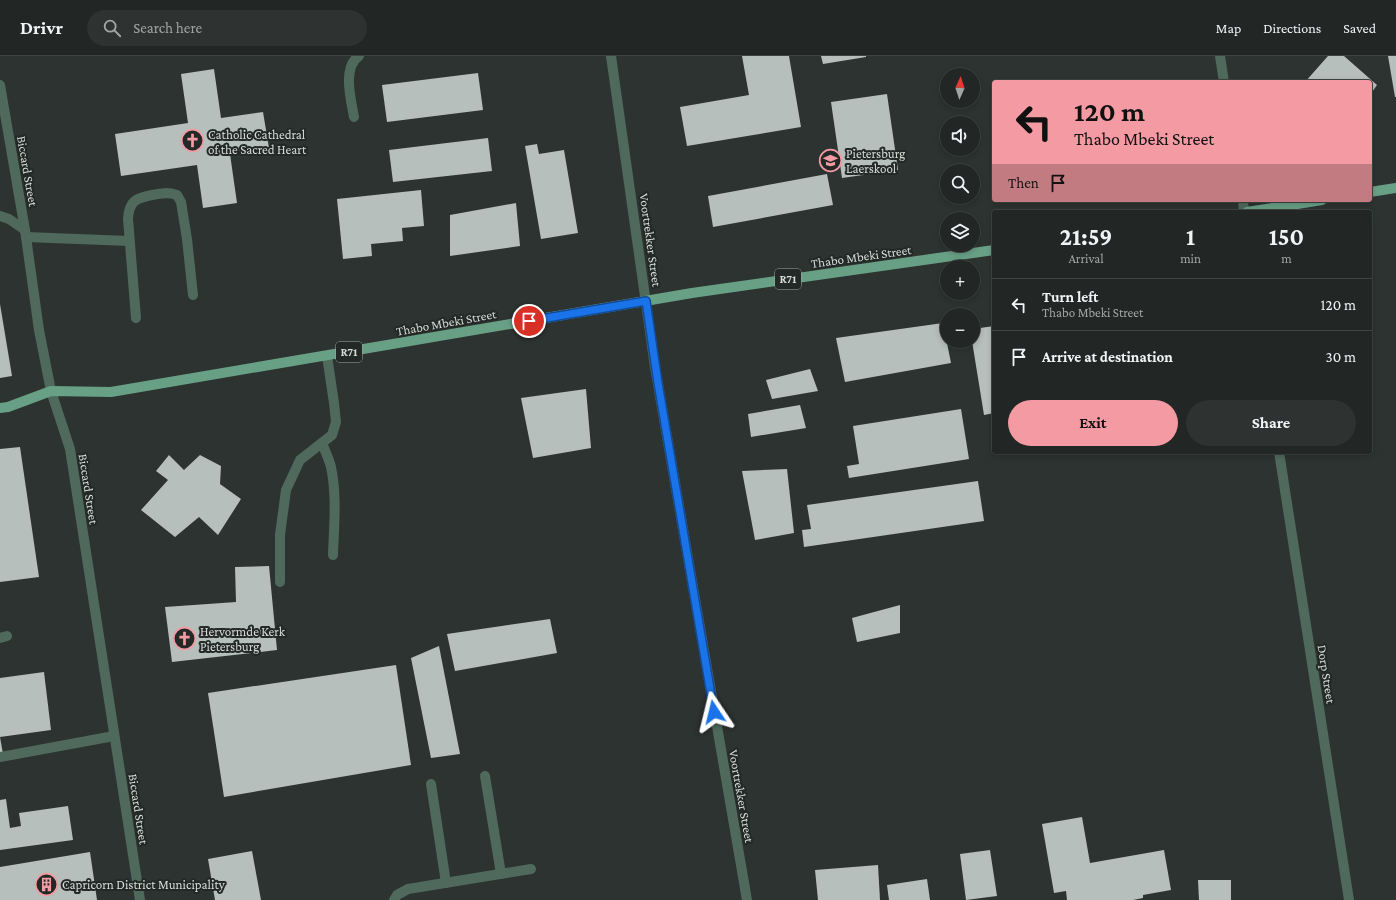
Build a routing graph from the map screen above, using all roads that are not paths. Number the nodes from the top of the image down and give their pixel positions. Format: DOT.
graph roads {
  1 [pos="359,56"];
  2 [pos="611,56"];
  3 [pos="1220,56"];
  4 [pos="1224,80"];
  5 [pos="0,85"];
  6 [pos="354,117"];
  7 [pos="1396,188"];
  8 [pos="1372,192"];
  9 [pos="1309,202"];
  10 [pos="1258,210"];
  11 [pos="0,216"];
  12 [pos="25,234"];
  13 [pos="129,240"];
  14 [pos="992,250"];
  15 [pos="193,295"];
  16 [pos="646,301"];
  17 [pos="136,318"];
  18 [pos="327,356"];
  19 [pos="51,391"];
  20 [pos="0,408"];
  21 [pos="322,443"];
  22 [pos="1279,454"];
  23 [pos="333,555"];
  24 [pos="280,582"];
  25 [pos="114,736"];
  26 [pos="0,757"];
  27 [pos="484,776"];
  28 [pos="431,784"];
  29 [pos="531,869"];
  30 [pos="501,874"];
  31 [pos="446,883"];
  32 [pos="140,900"];
  33 [pos="394,900"];
  34 [pos="746,900"];
  35 [pos="1349,900"];
  1 -- 6 [label="street"];
  2 -- 16 [label="street, Voortrekker Street"];
  3 -- 4 [label="street"];
  5 -- 12 [label="street, Biccard Street"];
  7 -- 8 [label="main road"];
  9 -- 10 [label="main road"];
  11 -- 12 [label="street"];
  12 -- 13 [label="street"];
  12 -- 19 [label="street, Biccard Street"];
  13 -- 15 [label="street"];
  13 -- 17 [label="street"];
  14 -- 16 [label="main road, Thabo Mbeki Street / R71"];
  16 -- 18 [label="main road, Thabo Mbeki Street / R71"];
  16 -- 34 [label="street, Voortrekker Street"];
  18 -- 19 [label="main road, Thabo Mbeki Street / R71"];
  18 -- 21 [label="street"];
  19 -- 20 [label="main road, Thabo Mbeki Street / R71"];
  19 -- 25 [label="street, Biccard Street"];
  21 -- 23 [label="street"];
  21 -- 24 [label="street"];
  22 -- 35 [label="street, Dorp Street"];
  25 -- 26 [label="street"];
  25 -- 32 [label="street, Biccard Street"];
  27 -- 30 [label="street"];
  28 -- 31 [label="street"];
  29 -- 30 [label="street"];
  30 -- 31 [label="street"];
  31 -- 33 [label="street"];
}
